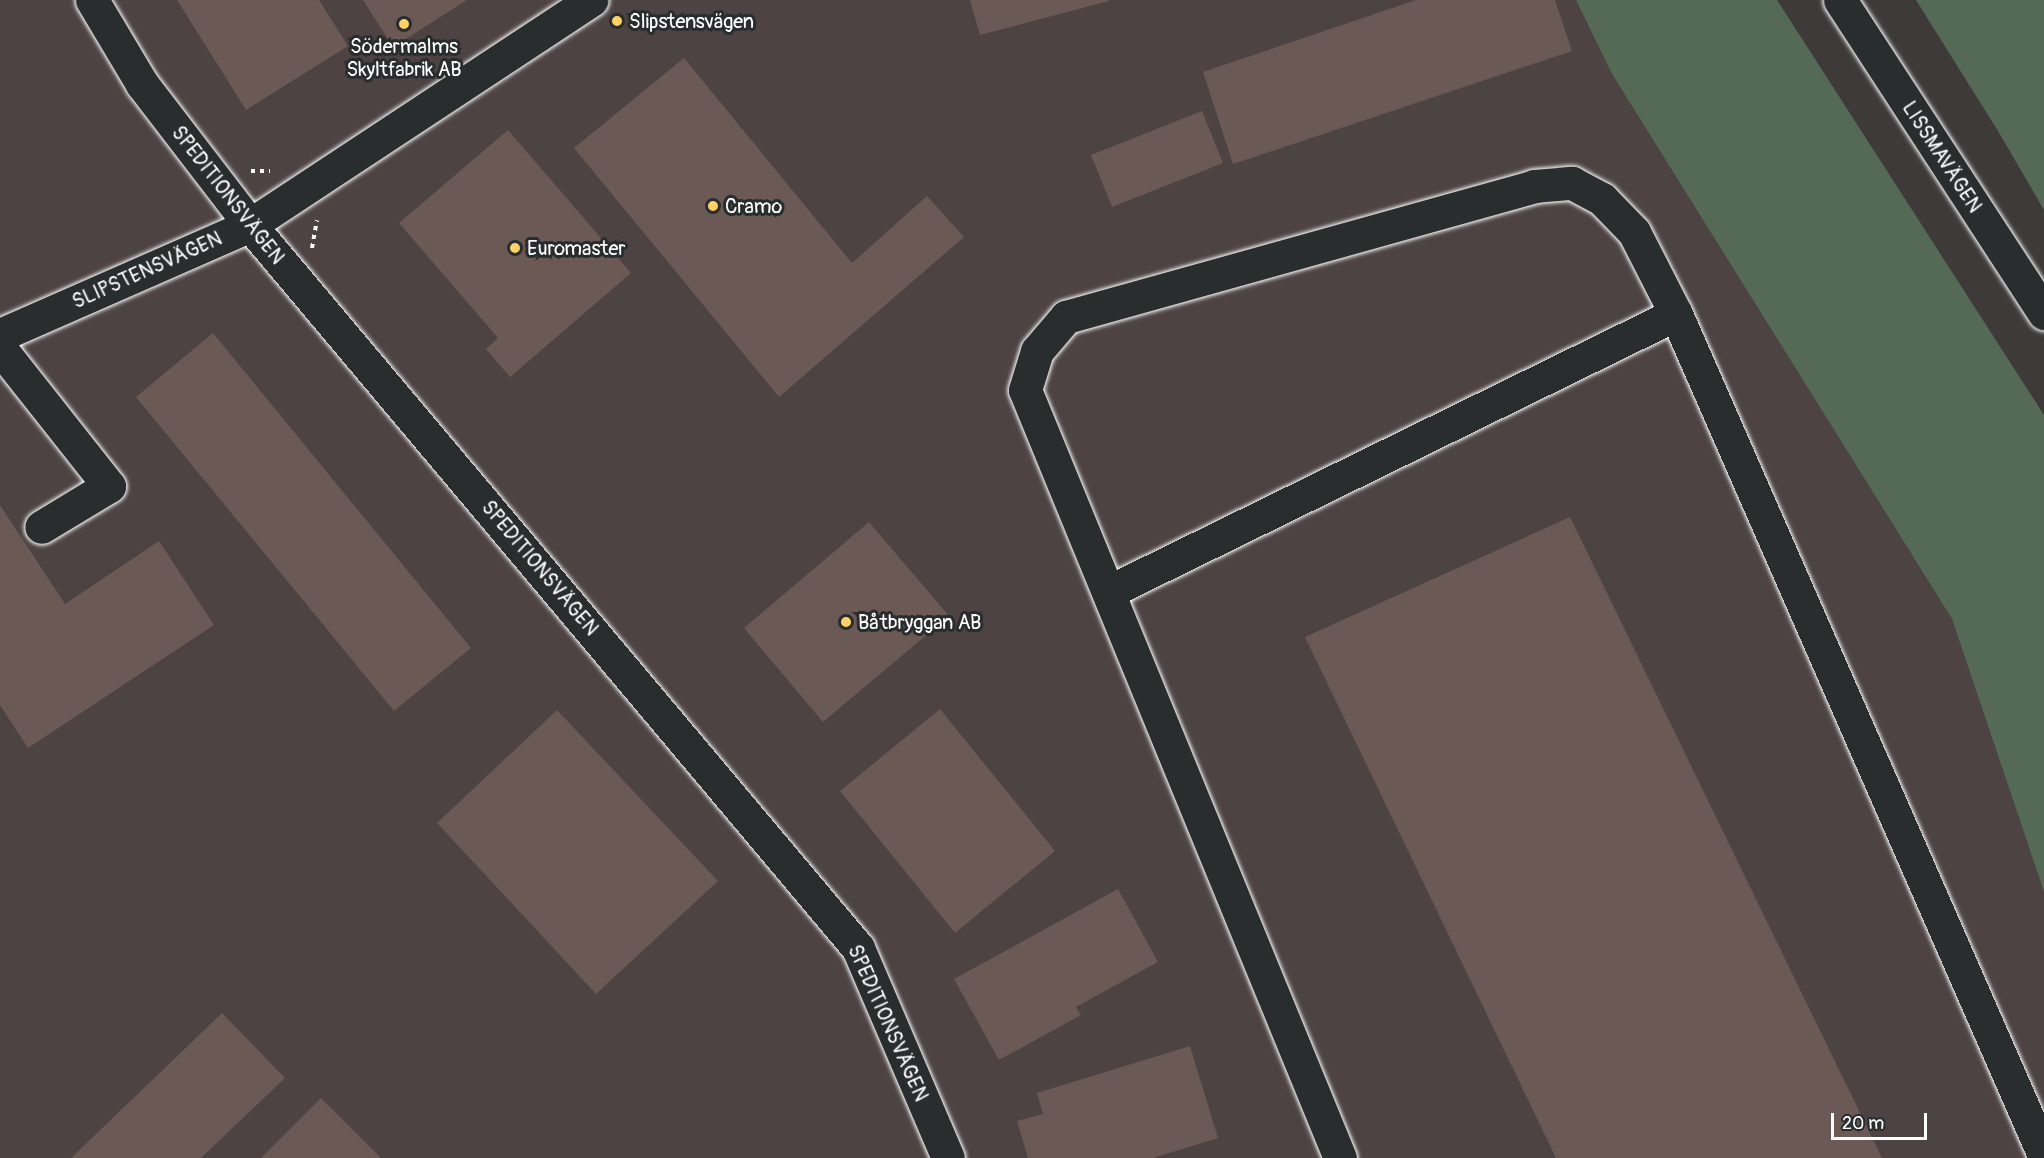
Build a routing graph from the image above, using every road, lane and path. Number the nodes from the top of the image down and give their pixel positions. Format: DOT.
graph roads {
  1 [pos="92,0"];
  2 [pos="591,0"];
  3 [pos="1840,0"];
  4 [pos="250,225"];
  5 [pos="2044,313"];
  6 [pos="1676,314"];
  7 [pos="0,335"];
  8 [pos="0,348"];
  9 [pos="40,527"];
  10 [pos="1108,592"];
  11 [pos="2044,1155"];
  12 [pos="948,1158"];
  13 [pos="1340,1158"];
  1 -- 4 [label="street, SPEDITIONSVÄGEN"];
  2 -- 4 [label="street, SLIPSTENSVÄGEN"];
  3 -- 5 [label="street, LISSMAVÄGEN"];
  4 -- 7 [label="street, SLIPSTENSVÄGEN"];
  4 -- 12 [label="street, SPEDITIONSVÄGEN"];
  6 -- 10 [label="street"];
  6 -- 10 [label="street"];
  6 -- 11 [label="street"];
  8 -- 9 [label="street"];
  10 -- 13 [label="street"];
}
